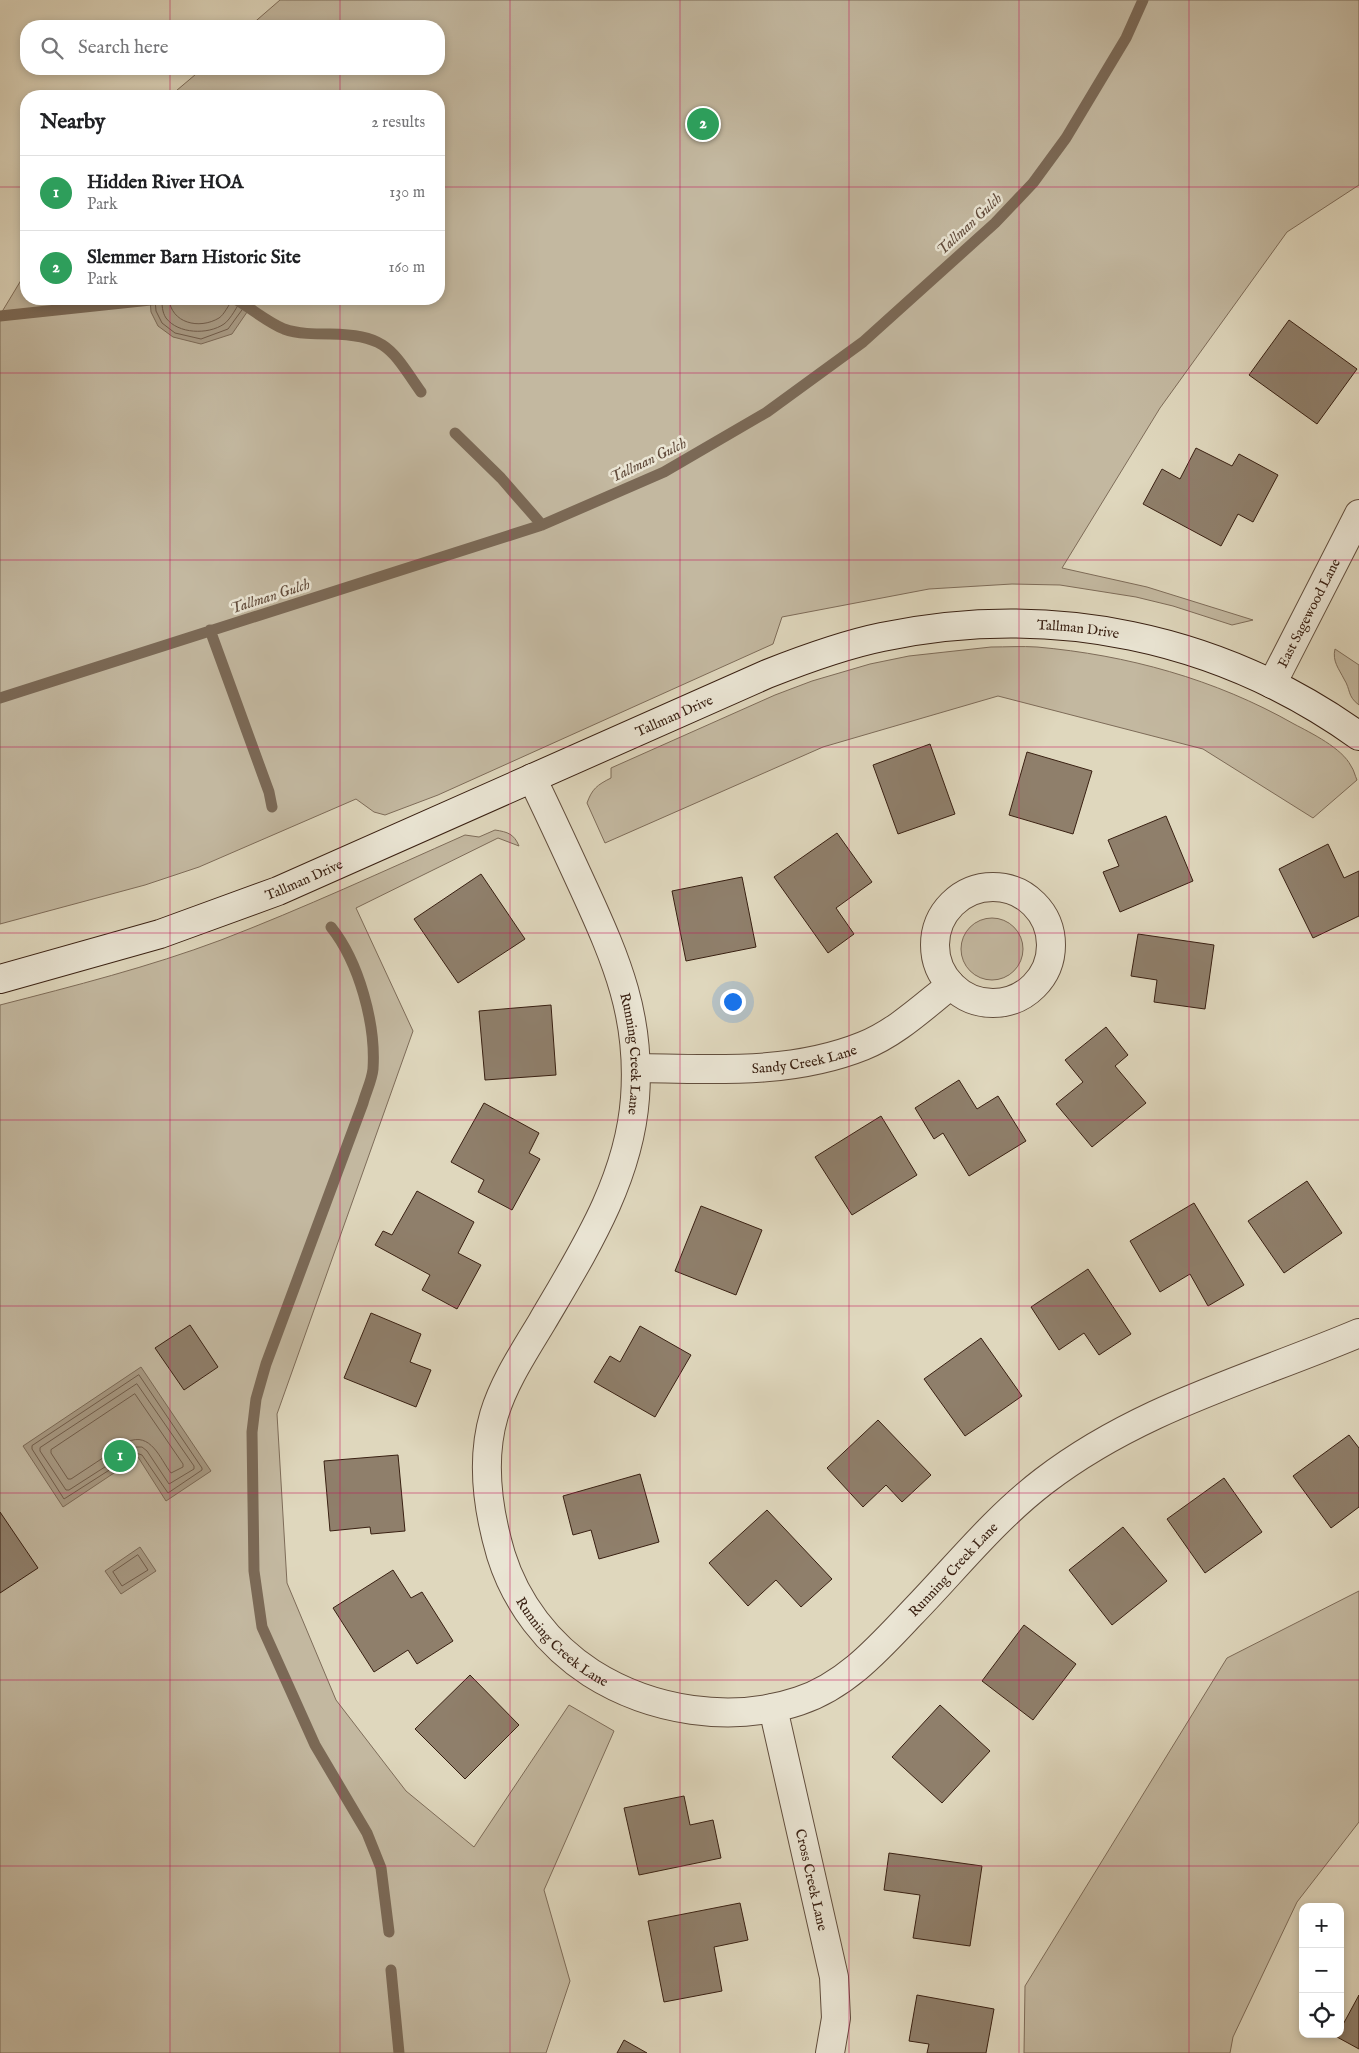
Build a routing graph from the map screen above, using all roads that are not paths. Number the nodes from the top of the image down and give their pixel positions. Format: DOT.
graph roads {
  1 [pos="1359,514"];
  2 [pos="1272,684"];
  3 [pos="1359,736"];
  4 [pos="532,778"];
  5 [pos="0,979"];
  6 [pos="951,985"];
  7 [pos="636,1068"];
  8 [pos="1359,1333"];
  9 [pos="773,1708"];
  10 [pos="830,2053"];
  1 -- 2 [label="street, East Sagewood Lane"];
  2 -- 3 [label="street, Tallman Drive"];
  2 -- 4 [label="street, Tallman Drive"];
  4 -- 5 [label="street, Tallman Drive"];
  4 -- 7 [label="street, Running Creek Lane"];
  6 -- 6 [label="street"];
  6 -- 7 [label="street, Sandy Creek Lane"];
  7 -- 9 [label="street, Running Creek Lane"];
  8 -- 9 [label="street, Running Creek Lane"];
  9 -- 10 [label="street, Cross Creek Lane"];
}
